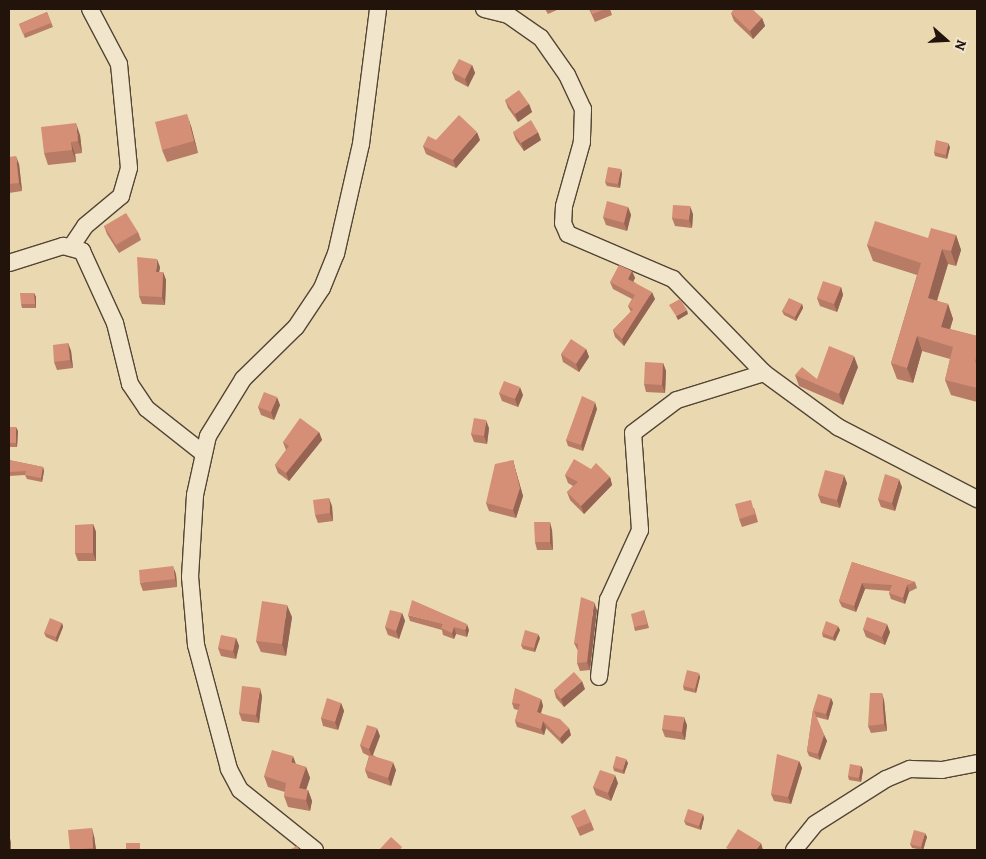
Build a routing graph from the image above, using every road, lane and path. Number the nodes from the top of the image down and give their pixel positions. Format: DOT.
graph roads {
  1 [pos="90,9"];
  2 [pos="378,9"];
  3 [pos="484,9"];
  4 [pos="71,247"];
  5 [pos="9,263"];
  6 [pos="764,373"];
  7 [pos="203,453"];
  8 [pos="977,499"];
  9 [pos="599,677"];
  10 [pos="977,763"];
  11 [pos="315,850"];
  12 [pos="794,850"];
  1 -- 4 [label="street"];
  2 -- 7 [label="street"];
  3 -- 6 [label="street"];
  4 -- 5 [label="street"];
  4 -- 7 [label="street"];
  6 -- 8 [label="street"];
  6 -- 9 [label="street"];
  7 -- 11 [label="street"];
  10 -- 12 [label="street"];
}
